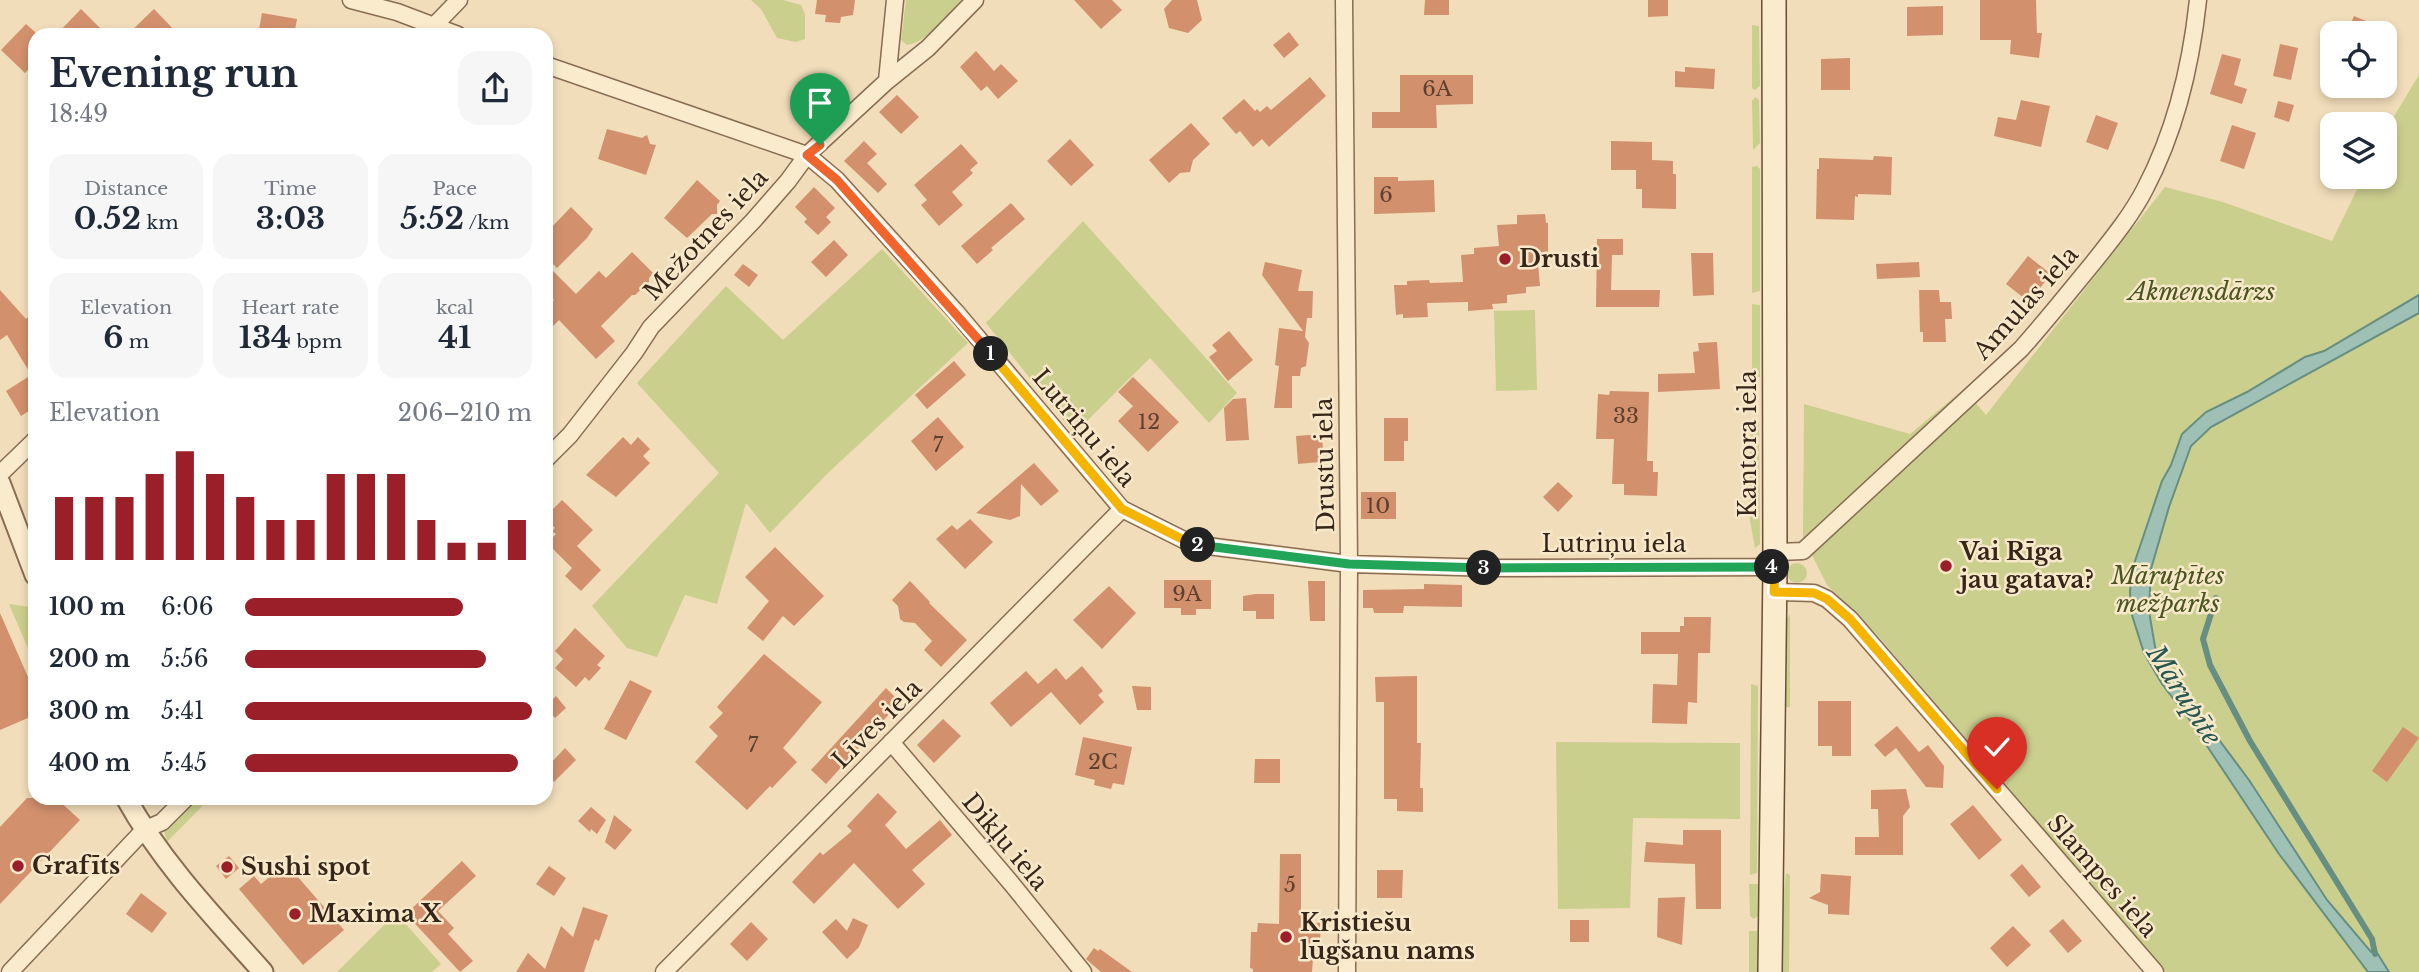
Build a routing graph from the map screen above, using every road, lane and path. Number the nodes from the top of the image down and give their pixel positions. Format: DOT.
graph roads {
  1 [pos="351,0"];
  2 [pos="459,0"];
  3 [pos="895,0"];
  4 [pos="975,0"];
  5 [pos="1344,0"];
  6 [pos="1774,0"];
  7 [pos="2198,0"];
  8 [pos="424,28"];
  9 [pos="432,28"];
  10 [pos="553,67"];
  11 [pos="887,81"];
  12 [pos="807,155"];
  13 [pos="28,447"];
  14 [pos="553,452"];
  15 [pos="0,474"];
  16 [pos="0,483"];
  17 [pos="1122,509"];
  18 [pos="28,557"];
  19 [pos="1775,560"];
  20 [pos="1349,564"];
  21 [pos="1774,592"];
  22 [pos="891,742"];
  23 [pos="130,805"];
  24 [pos="179,805"];
  25 [pos="144,830"];
  26 [pos="10,972"];
  27 [pos="262,972"];
  28 [pos="664,972"];
  29 [pos="1083,972"];
  30 [pos="1347,972"];
  31 [pos="1770,972"];
  32 [pos="2155,972"];
  1 -- 8 [label="street"];
  2 -- 9 [label="street"];
  3 -- 11 [label="street"];
  4 -- 11 [label="street, Mežotnes iela"];
  5 -- 20 [label="street, Drustu iela"];
  6 -- 19 [label="main road, Kantora iela"];
  7 -- 19 [label="street, Amulas iela"];
  10 -- 12 [label="street, Lutriņu iela"];
  11 -- 12 [label="street, Mežotnes iela"];
  12 -- 14 [label="street, Mežotnes iela"];
  12 -- 17 [label="street, Lutriņu iela"];
  13 -- 15 [label="street"];
  16 -- 18 [label="street"];
  17 -- 20 [label="street, Lutriņu iela"];
  17 -- 22 [label="street, Līves iela"];
  19 -- 20 [label="street, Lutriņu iela"];
  19 -- 21 [label="main road, Kantora iela"];
  20 -- 30 [label="street, Drustu iela"];
  21 -- 31 [label="main road, Kantora iela"];
  21 -- 32 [label="street, Slampes iela"];
  22 -- 28 [label="street, Līves iela"];
  22 -- 29 [label="street, Dikļu iela"];
  23 -- 25 [label="street"];
  24 -- 25 [label="street"];
  25 -- 26 [label="street"];
  25 -- 27 [label="street"];
}
